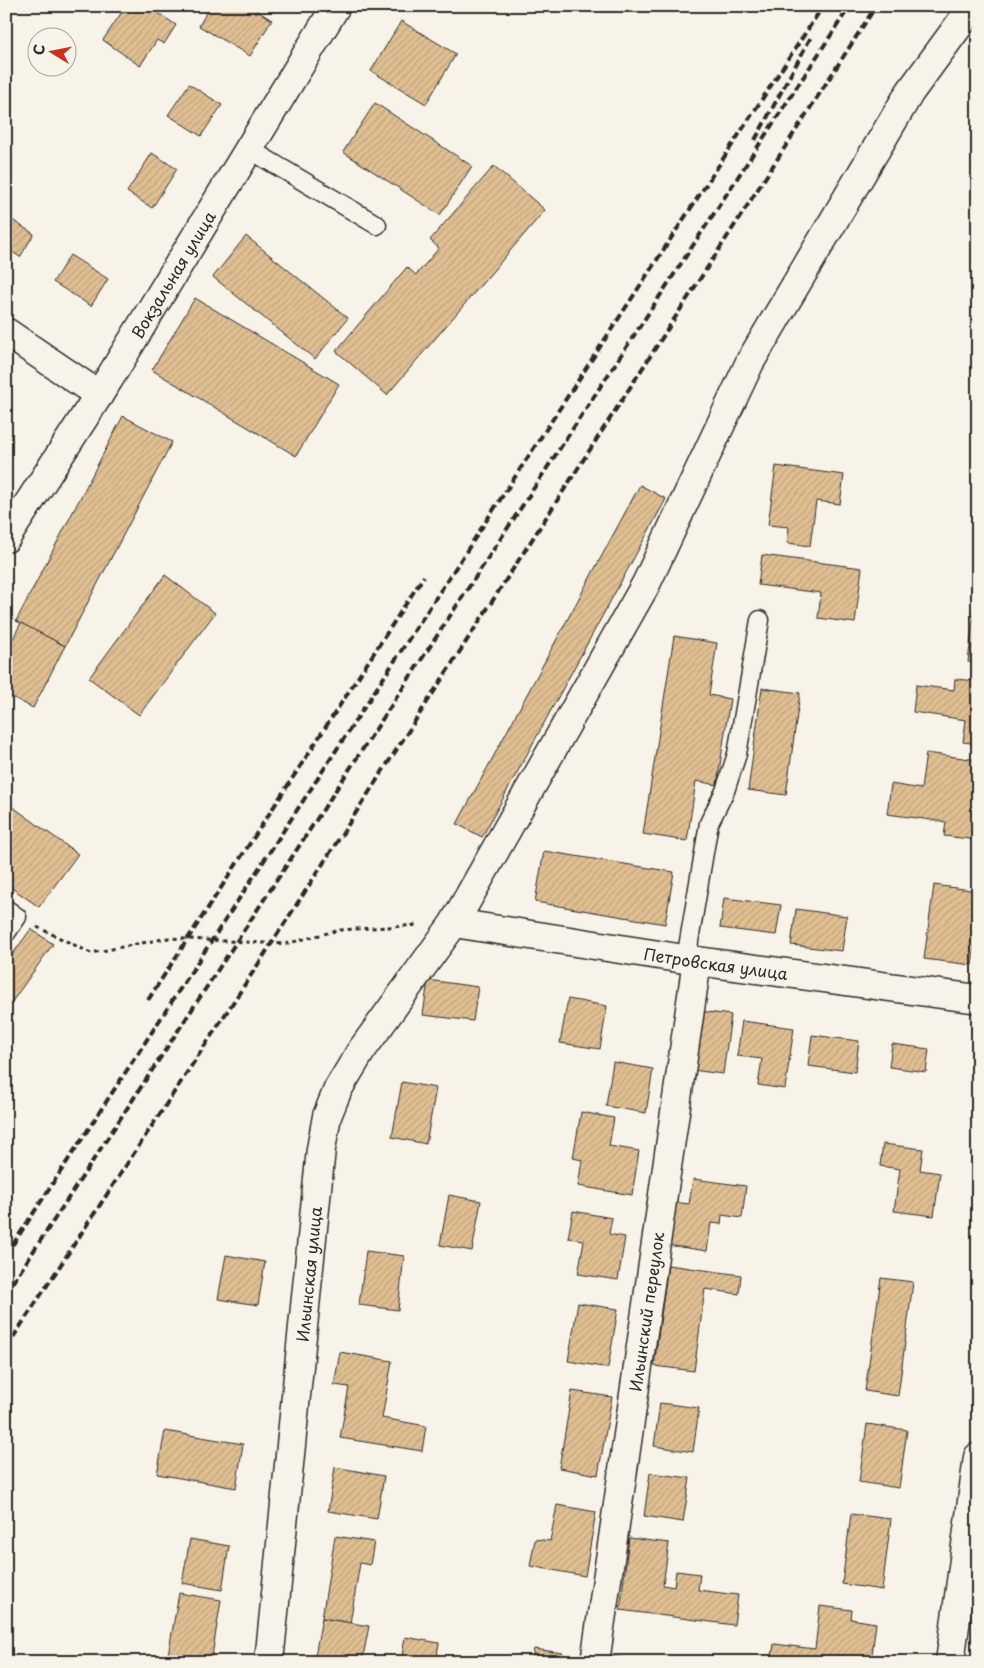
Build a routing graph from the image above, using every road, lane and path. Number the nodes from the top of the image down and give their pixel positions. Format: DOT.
graph roads {
  1 [pos="336,6"];
  2 [pos="973,6"];
  3 [pos="249,149"];
  4 [pos="377,225"];
  5 [pos="6,332"];
  6 [pos="99,395"];
  7 [pos="6,538"];
  8 [pos="760,620"];
  9 [pos="12,913"];
  10 [pos="454,923"];
  11 [pos="6,933"];
  12 [pos="692,960"];
  13 [pos="978,999"];
  14 [pos="978,1456"];
  15 [pos="269,1662"];
  16 [pos="595,1662"];
  17 [pos="950,1662"];
  1 -- 3 [label="street, Вокзальная улица"];
  2 -- 10 [label="street, Ильинская улица"];
  3 -- 4 [label="lane"];
  3 -- 6 [label="street, Вокзальная улица"];
  5 -- 6 [label="street"];
  6 -- 7 [label="street, Вокзальная улица"];
  8 -- 12 [label="lane"];
  9 -- 10 [label="path"];
  9 -- 11 [label="lane"];
  10 -- 12 [label="street, Петровская улица"];
  10 -- 15 [label="street, Ильинская улица"];
  12 -- 13 [label="street, Петровская улица"];
  12 -- 16 [label="street, Ильинский переулок"];
  14 -- 17 [label="street"];
}
